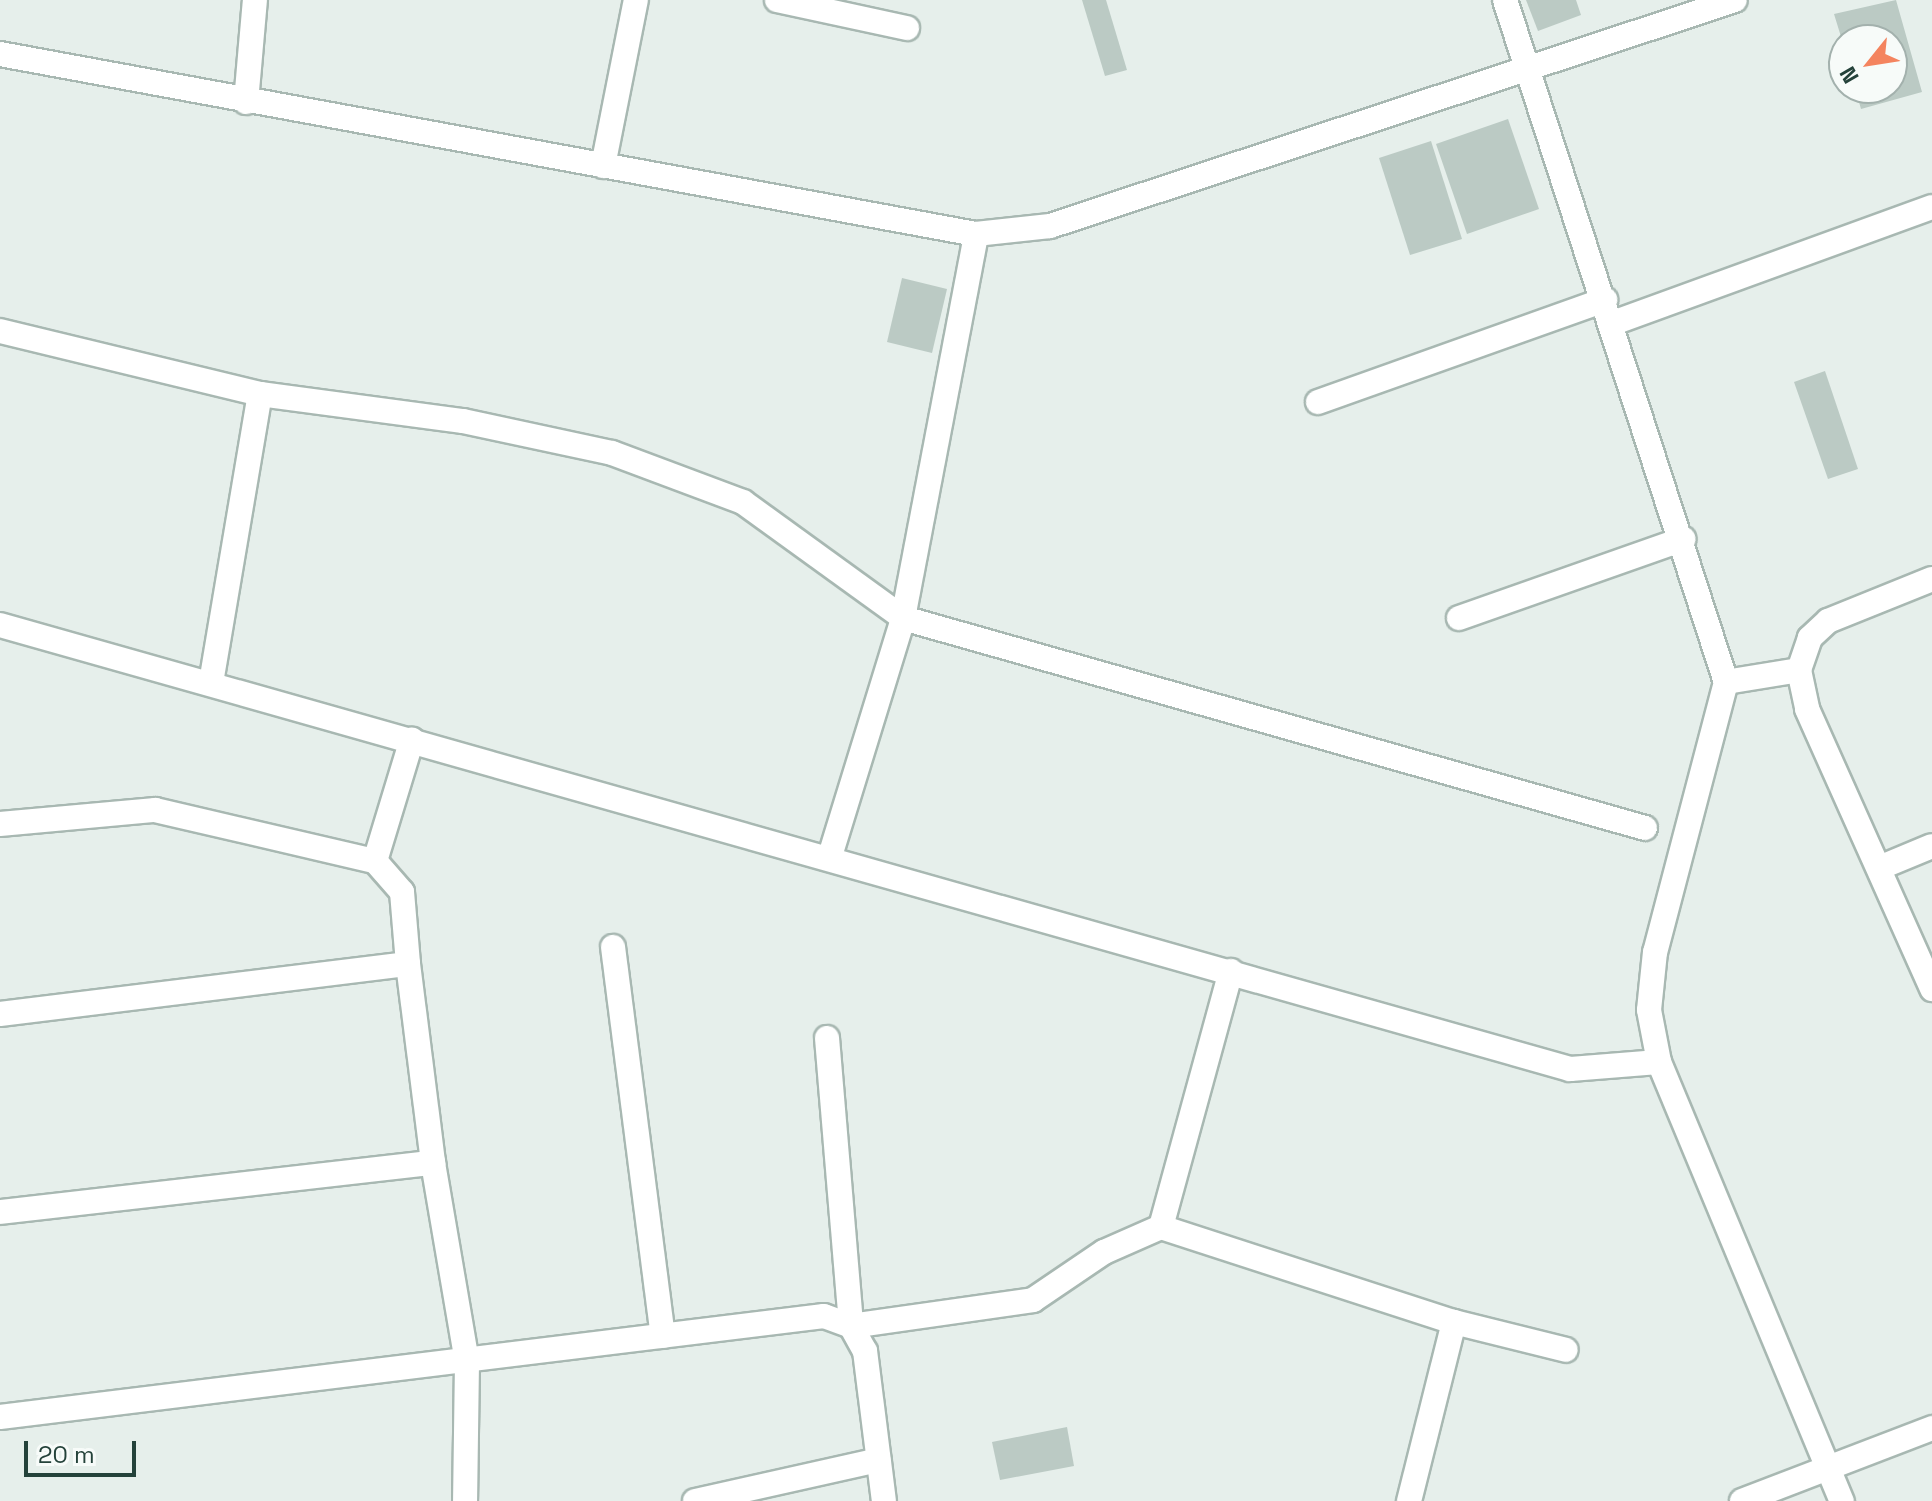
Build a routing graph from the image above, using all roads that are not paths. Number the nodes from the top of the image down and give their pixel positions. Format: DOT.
graph roads {
  1 [pos="255,0"];
  2 [pos="636,0"];
  3 [pos="777,0"];
  4 [pos="1505,0"];
  5 [pos="1735,0"];
  6 [pos="907,28"];
  7 [pos="0,54"];
  8 [pos="1525,67"];
  9 [pos="246,102"];
  10 [pos="603,166"];
  11 [pos="1932,207"];
  12 [pos="976,234"];
  13 [pos="1605,300"];
  14 [pos="1613,323"];
  15 [pos="0,331"];
  16 [pos="260,394"];
  17 [pos="1318,402"];
  18 [pos="1683,539"];
  19 [pos="1932,579"];
  20 [pos="903,618"];
  21 [pos="1459,618"];
  22 [pos="0,625"];
  23 [pos="1799,670"];
  24 [pos="1726,682"];
  25 [pos="211,683"];
  26 [pos="412,739"];
  27 [pos="0,824"];
  28 [pos="1645,828"];
  29 [pos="1932,846"];
  30 [pos="830,856"];
  31 [pos="375,861"];
  32 [pos="1879,868"];
  33 [pos="613,947"];
  34 [pos="408,964"];
  35 [pos="1231,971"];
  36 [pos="1932,989"];
  37 [pos="0,1014"];
  38 [pos="827,1038"];
  39 [pos="1659,1062"];
  40 [pos="433,1163"];
  41 [pos="0,1212"];
  42 [pos="1161,1227"];
  43 [pos="1454,1322"];
  44 [pos="851,1326"];
  45 [pos="663,1336"];
  46 [pos="1566,1350"];
  47 [pos="467,1362"];
  48 [pos="0,1417"];
  49 [pos="1932,1428"];
  50 [pos="878,1460"];
  51 [pos="1829,1465"];
  52 [pos="465,1501"];
  53 [pos="695,1501"];
  54 [pos="884,1501"];
  55 [pos="1409,1501"];
  56 [pos="1742,1501"];
  57 [pos="1842,1501"];
  1 -- 9 [label="street"];
  2 -- 10 [label="street"];
  3 -- 6 [label="street"];
  4 -- 8 [label="street"];
  5 -- 8 [label="street"];
  7 -- 9 [label="street"];
  8 -- 12 [label="street"];
  8 -- 13 [label="street"];
  9 -- 10 [label="street"];
  10 -- 12 [label="street"];
  11 -- 14 [label="street"];
  12 -- 20 [label="street"];
  13 -- 14 [label="street"];
  13 -- 17 [label="street"];
  14 -- 18 [label="street"];
  15 -- 16 [label="street"];
  16 -- 20 [label="street"];
  16 -- 25 [label="street"];
  18 -- 21 [label="street"];
  18 -- 24 [label="street"];
  19 -- 23 [label="street"];
  20 -- 28 [label="street"];
  20 -- 30 [label="street"];
  22 -- 25 [label="street"];
  23 -- 24 [label="street"];
  23 -- 32 [label="street"];
  24 -- 39 [label="street"];
  25 -- 26 [label="street"];
  26 -- 30 [label="street"];
  26 -- 31 [label="street"];
  27 -- 31 [label="street"];
  29 -- 32 [label="street"];
  30 -- 35 [label="street"];
  31 -- 34 [label="street"];
  32 -- 36 [label="street"];
  33 -- 45 [label="street"];
  34 -- 37 [label="street"];
  34 -- 40 [label="street"];
  35 -- 39 [label="street"];
  35 -- 42 [label="street"];
  38 -- 44 [label="street"];
  39 -- 51 [label="street"];
  40 -- 41 [label="street"];
  40 -- 47 [label="street"];
  42 -- 43 [label="street"];
  42 -- 44 [label="street"];
  43 -- 46 [label="street"];
  43 -- 55 [label="street"];
  44 -- 45 [label="street"];
  44 -- 50 [label="street"];
  45 -- 47 [label="street"];
  47 -- 48 [label="street"];
  47 -- 52 [label="street"];
  49 -- 51 [label="street"];
  50 -- 53 [label="street"];
  50 -- 54 [label="street"];
  51 -- 56 [label="street"];
  51 -- 57 [label="street"];
}
